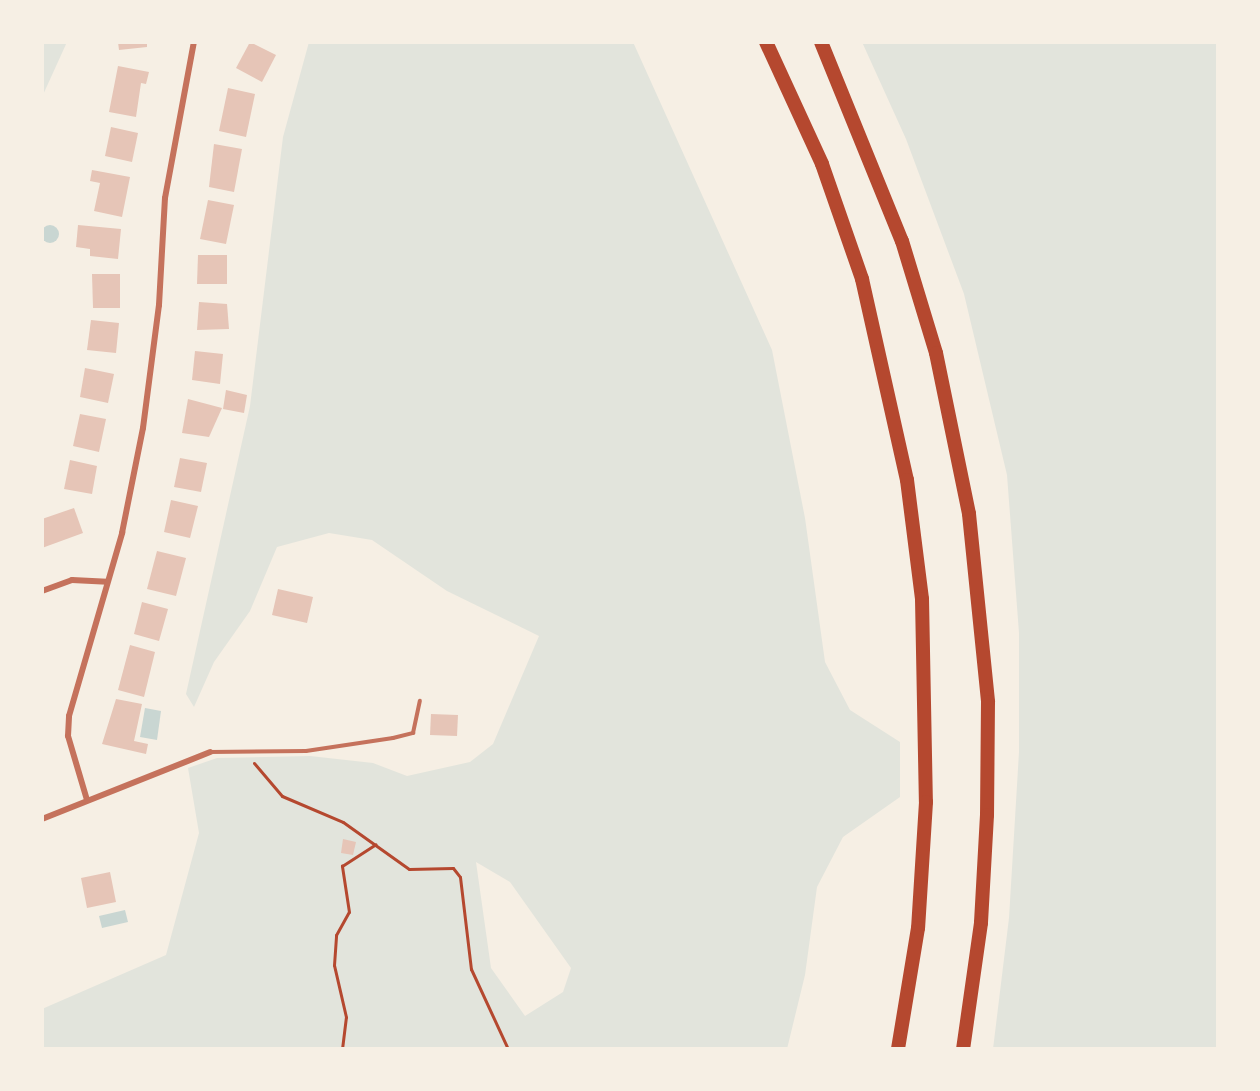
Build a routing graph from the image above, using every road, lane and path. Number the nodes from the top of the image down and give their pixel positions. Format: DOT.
graph roads {
  1 [pos="194,42"];
  2 [pos="766,42"];
  3 [pos="821,42"];
  4 [pos="106,582"];
  5 [pos="42,591"];
  6 [pos="420,701"];
  7 [pos="210,752"];
  8 [pos="247,756"];
  9 [pos="87,800"];
  10 [pos="42,819"];
  11 [pos="376,844"];
  12 [pos="342,1049"];
  13 [pos="508,1049"];
  14 [pos="898,1049"];
  15 [pos="963,1049"];
  1 -- 4 [label="street"];
  2 -- 14 [label="highway"];
  3 -- 15 [label="highway"];
  4 -- 5 [label="street"];
  4 -- 9 [label="street"];
  6 -- 7 [label="lane"];
  7 -- 9 [label="street"];
  8 -- 11 [label="path"];
  9 -- 10 [label="street"];
  11 -- 12 [label="path"];
  11 -- 13 [label="path"];
}
